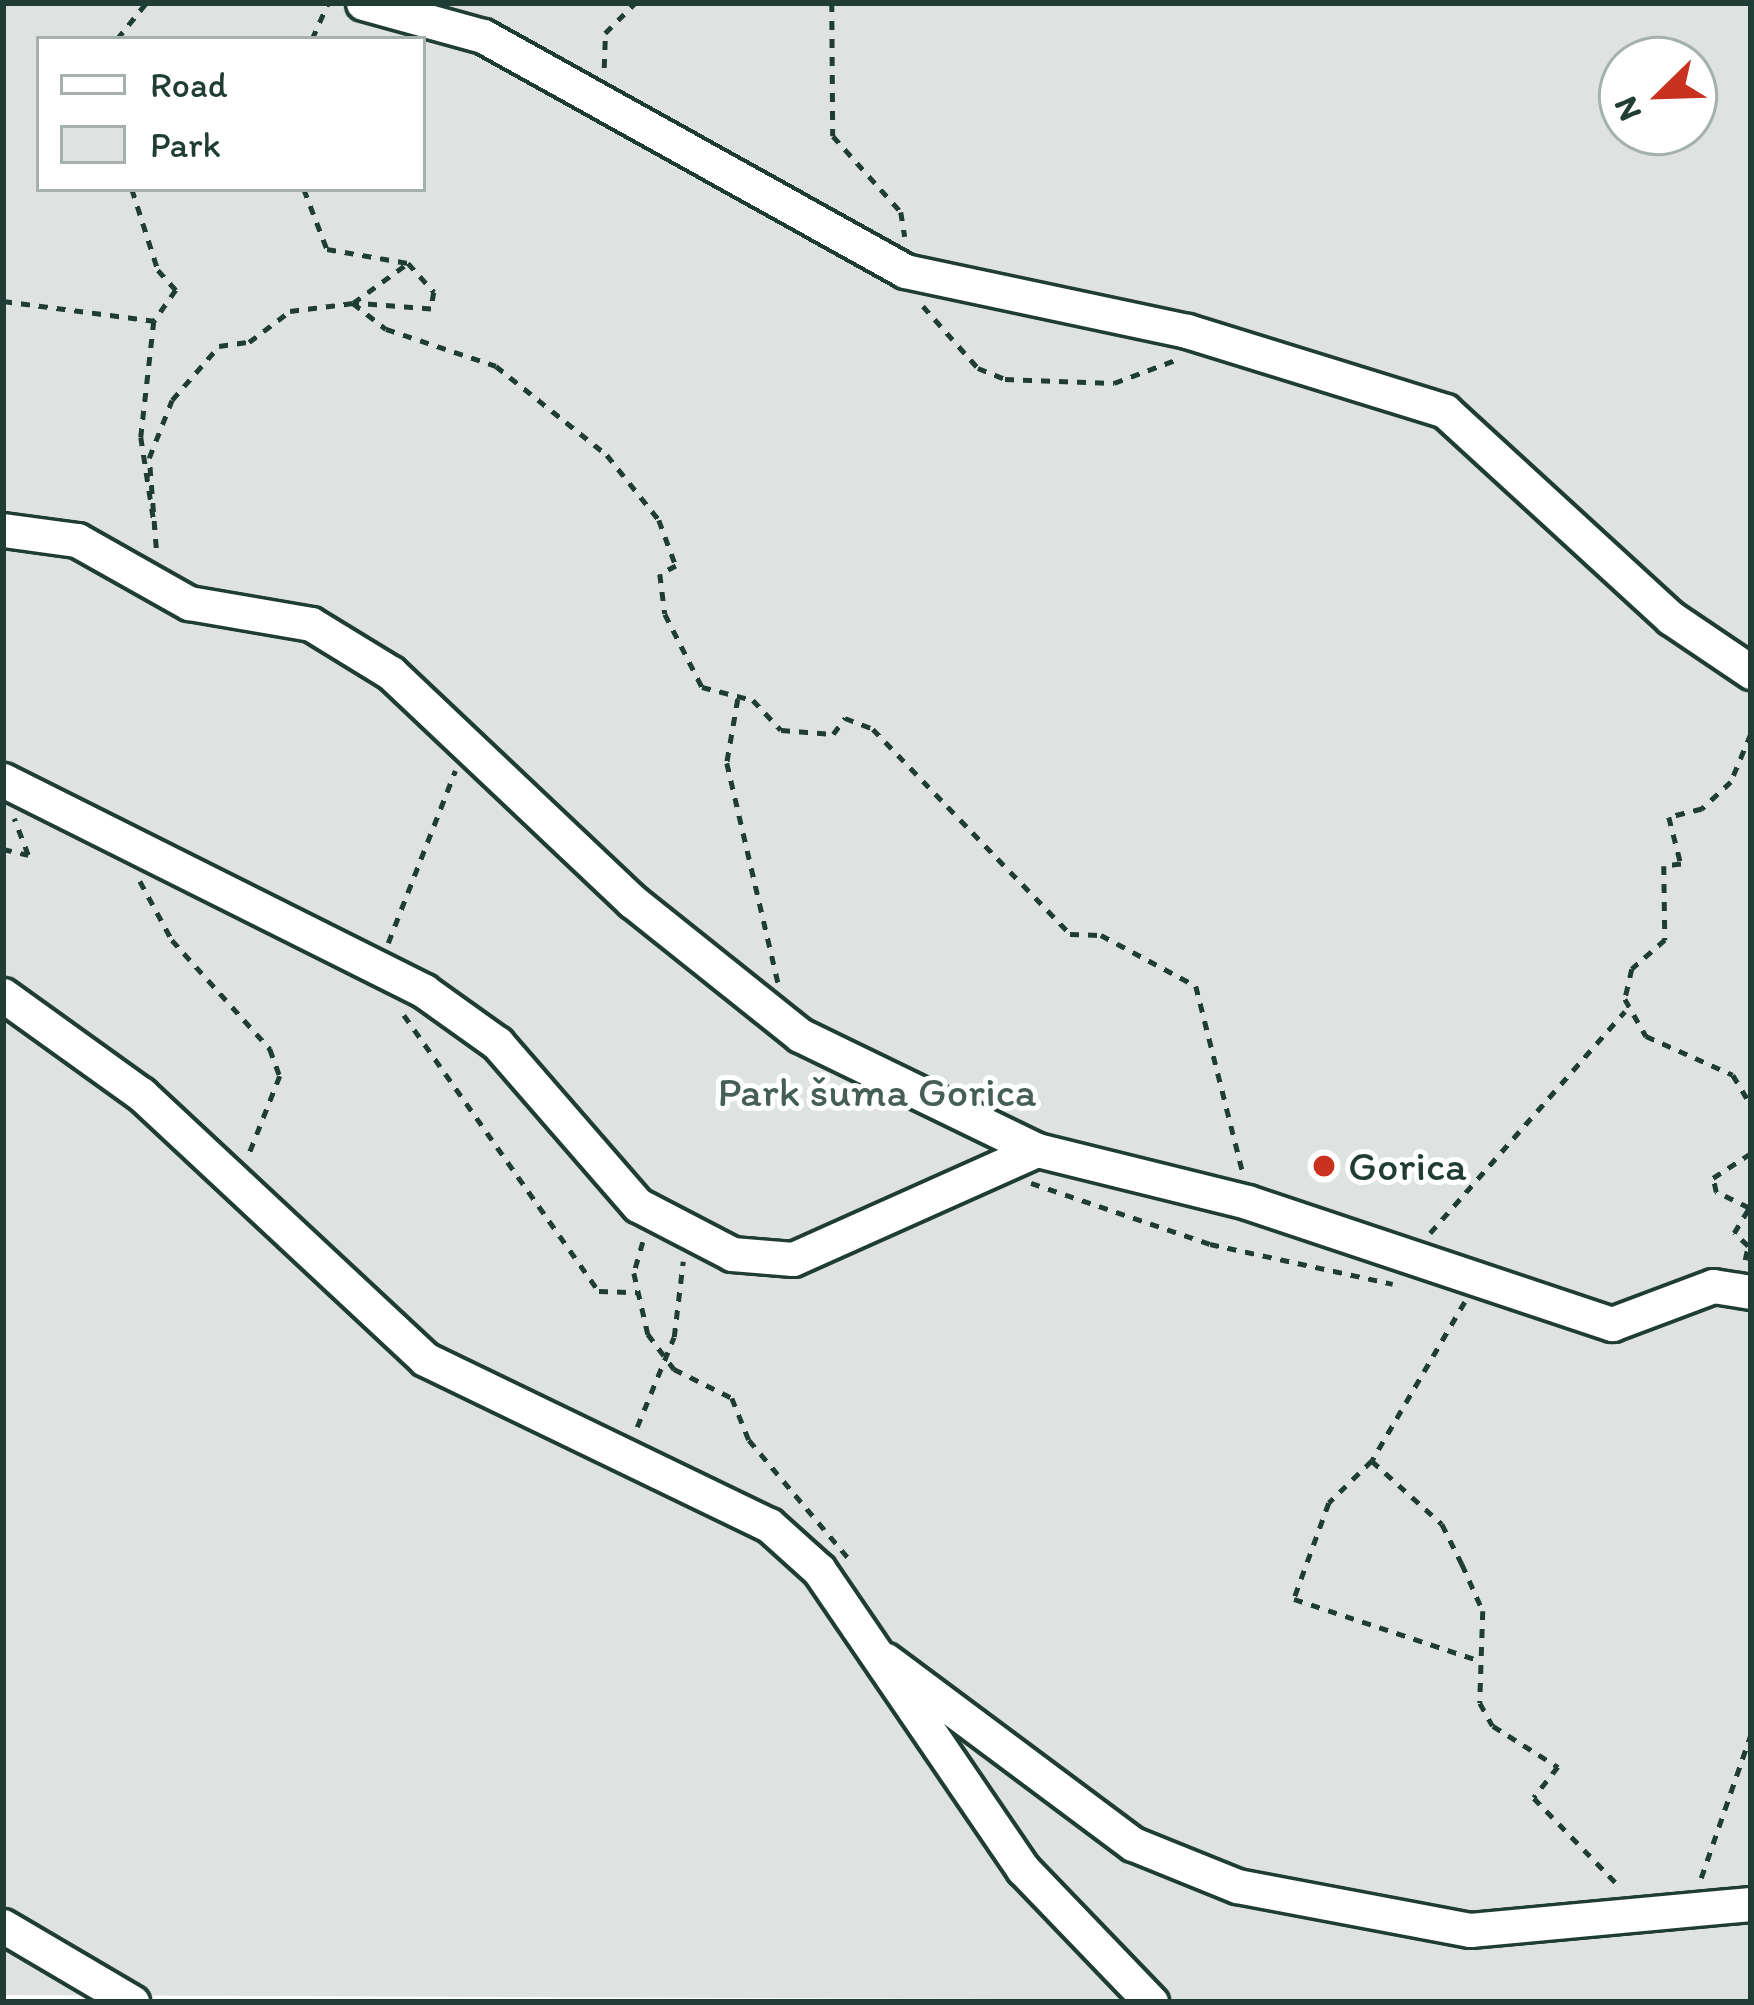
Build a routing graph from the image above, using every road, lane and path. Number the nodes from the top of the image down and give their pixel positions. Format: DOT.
graph roads {
  1 [pos="146,3"];
  2 [pos="328,3"];
  3 [pos="363,3"];
  4 [pos="635,3"];
  5 [pos="119,36"];
  6 [pos="313,36"];
  7 [pos="592,95"];
  8 [pos="133,192"];
  9 [pos="305,192"];
  10 [pos="409,263"];
  11 [pos="3,301"];
  12 [pos="353,303"];
  13 [pos="154,321"];
  14 [pos="3,530"];
  15 [pos="158,534"];
  16 [pos="150,581"];
  17 [pos="1751,672"];
  18 [pos="738,700"];
  19 [pos="1751,734"];
  20 [pos="3,780"];
  21 [pos="3,801"];
  22 [pos="3,849"];
  23 [pos="137,875"];
  24 [pos="3,995"];
  25 [pos="1625,1011"];
  26 [pos="778,1018"];
  27 [pos="1751,1105"];
  28 [pos="1027,1153"];
  29 [pos="1751,1153"];
  30 [pos="243,1186"];
  31 [pos="1246,1202"];
  32 [pos="658,1221"];
  33 [pos="1410,1276"];
  34 [pos="1751,1277"];
  35 [pos="1751,1292"];
  36 [pos="1467,1301"];
  37 [pos="667,1354"];
  38 [pos="1372,1461"];
  39 [pos="632,1462"];
  40 [pos="852,1565"];
  41 [pos="874,1653"];
  42 [pos="1474,1659"];
  43 [pos="1751,1734"];
  44 [pos="1751,1904"];
  45 [pos="1696,1911"];
  46 [pos="1644,1915"];
  47 [pos="3,1926"];
  48 [pos="132,2002"];
  49 [pos="1150,2002"];
  1 -- 5 [label="path"];
  2 -- 6 [label="path"];
  3 -- 7 [label="street"];
  4 -- 7 [label="path"];
  7 -- 17 [label="street"];
  8 -- 13 [label="path"];
  9 -- 10 [label="path"];
  10 -- 12 [label="path"];
  10 -- 12 [label="path"];
  11 -- 13 [label="path"];
  12 -- 15 [label="path"];
  12 -- 18 [label="path"];
  13 -- 15 [label="path"];
  14 -- 16 [label="street"];
  15 -- 16 [label="path"];
  16 -- 26 [label="street"];
  18 -- 26 [label="path"];
  18 -- 31 [label="path"];
  19 -- 25 [label="path"];
  20 -- 32 [label="street"];
  21 -- 22 [label="path"];
  23 -- 30 [label="path"];
  24 -- 30 [label="street"];
  25 -- 27 [label="path"];
  25 -- 33 [label="path"];
  26 -- 28 [label="street"];
  28 -- 31 [label="street"];
  28 -- 32 [label="street"];
  28 -- 33 [label="path"];
  29 -- 34 [label="path"];
  30 -- 39 [label="street"];
  31 -- 33 [label="street"];
  32 -- 37 [label="path"];
  32 -- 37 [label="path"];
  33 -- 36 [label="street"];
  35 -- 36 [label="street"];
  36 -- 38 [label="path"];
  37 -- 39 [label="path"];
  37 -- 40 [label="path"];
  38 -- 42 [label="path"];
  38 -- 42 [label="path"];
  39 -- 41 [label="street"];
  41 -- 46 [label="street"];
  41 -- 49 [label="street"];
  42 -- 46 [label="path"];
  43 -- 45 [label="path"];
  44 -- 45 [label="street"];
  45 -- 46 [label="street"];
  47 -- 48 [label="street"];
}
